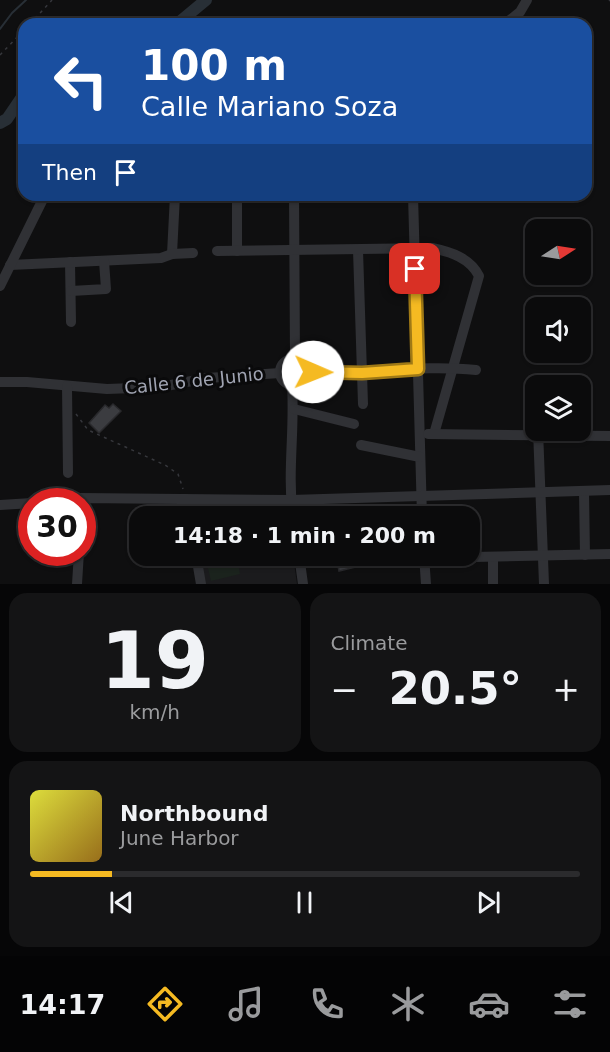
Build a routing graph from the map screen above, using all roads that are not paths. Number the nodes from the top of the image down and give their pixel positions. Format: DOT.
graph roads {
  1 [pos="527,0"];
  2 [pos="512,18"];
  3 [pos="42,201"];
  4 [pos="175,201"];
  5 [pos="237,201"];
  6 [pos="294,201"];
  7 [pos="413,201"];
  8 [pos="414,249"];
  9 [pos="296,250"];
  10 [pos="358,250"];
  11 [pos="217,251"];
  12 [pos="237,251"];
  13 [pos="193,253"];
  14 [pos="172,254"];
  15 [pos="104,261"];
  16 [pos="70,262"];
  17 [pos="10,265"];
  18 [pos="0,286"];
  19 [pos="70,291"];
  20 [pos="71,322"];
  21 [pos="295,359"];
  22 [pos="453,368"];
  23 [pos="418,369"];
  24 [pos="476,370"];
  25 [pos="306,372"];
  26 [pos="280,373"];
  27 [pos="362,373"];
  28 [pos="0,382"];
  29 [pos="66,386"];
  30 [pos="292,386"];
  31 [pos="363,404"];
  32 [pos="294,410"];
  33 [pos="354,424"];
  34 [pos="525,433"];
  35 [pos="418,434"];
  36 [pos="434,434"];
  37 [pos="591,435"];
  38 [pos="610,436"];
  39 [pos="538,441"];
  40 [pos="361,445"];
  41 [pos="420,457"];
  42 [pos="68,473"];
  43 [pos="584,490"];
  44 [pos="610,490"];
  45 [pos="540,492"];
  46 [pos="422,495"];
  47 [pos="96,499"];
  48 [pos="186,499"];
  49 [pos="291,500"];
  50 [pos="18,504"];
  51 [pos="0,506"];
  52 [pos="187,506"];
  53 [pos="292,506"];
  54 [pos="422,506"];
  55 [pos="610,554"];
  56 [pos="585,555"];
  57 [pos="480,556"];
  58 [pos="493,556"];
  59 [pos="543,556"];
  60 [pos="78,566"];
  61 [pos="198,566"];
  62 [pos="301,566"];
  63 [pos="425,566"];
  64 [pos="77,584"];
  65 [pos="201,584"];
  66 [pos="303,584"];
  67 [pos="426,584"];
  68 [pos="493,584"];
  69 [pos="544,584"];
  1 -- 2 [label="street"];
  3 -- 17 [label="street"];
  4 -- 14 [label="street"];
  5 -- 12 [label="street"];
  6 -- 9 [label="street"];
  7 -- 8 [label="street"];
  8 -- 10 [label="street"];
  8 -- 22 [label="street"];
  8 -- 23 [label="street"];
  9 -- 10 [label="street"];
  9 -- 12 [label="street"];
  9 -- 21 [label="street"];
  10 -- 27 [label="street"];
  11 -- 12 [label="street"];
  13 -- 14 [label="street"];
  14 -- 15 [label="street"];
  15 -- 16 [label="street"];
  15 -- 19 [label="street"];
  16 -- 17 [label="street"];
  16 -- 19 [label="street"];
  17 -- 18 [label="street"];
  19 -- 20 [label="street"];
  21 -- 25 [label="street"];
  21 -- 26 [label="street"];
  22 -- 23 [label="street"];
  22 -- 24 [label="street"];
  22 -- 36 [label="street"];
  23 -- 27 [label="street"];
  23 -- 35 [label="street"];
  25 -- 27 [label="street"];
  25 -- 30 [label="street"];
  26 -- 29 [label="street, Calle 6 de Junio"];
  26 -- 30 [label="street"];
  27 -- 31 [label="street"];
  28 -- 29 [label="street, Calle 6 de Junio"];
  29 -- 42 [label="street"];
  30 -- 32 [label="street"];
  32 -- 33 [label="street"];
  32 -- 49 [label="street"];
  34 -- 36 [label="street"];
  35 -- 36 [label="street"];
  35 -- 41 [label="street"];
  37 -- 38 [label="street"];
  39 -- 45 [label="street"];
  40 -- 41 [label="street"];
  41 -- 46 [label="street"];
  43 -- 44 [label="street"];
  43 -- 45 [label="street"];
  43 -- 56 [label="street"];
  45 -- 46 [label="street"];
  45 -- 59 [label="street"];
  46 -- 49 [label="street"];
  46 -- 54 [label="street"];
  47 -- 48 [label="street"];
  48 -- 49 [label="street"];
  48 -- 52 [label="street"];
  49 -- 53 [label="street"];
  50 -- 51 [label="street"];
  55 -- 56 [label="street"];
  56 -- 59 [label="street"];
  57 -- 58 [label="street"];
  58 -- 59 [label="street"];
  58 -- 68 [label="street"];
  59 -- 69 [label="street"];
  60 -- 64 [label="street"];
  61 -- 65 [label="street"];
  62 -- 66 [label="street"];
  63 -- 67 [label="street"];
}
